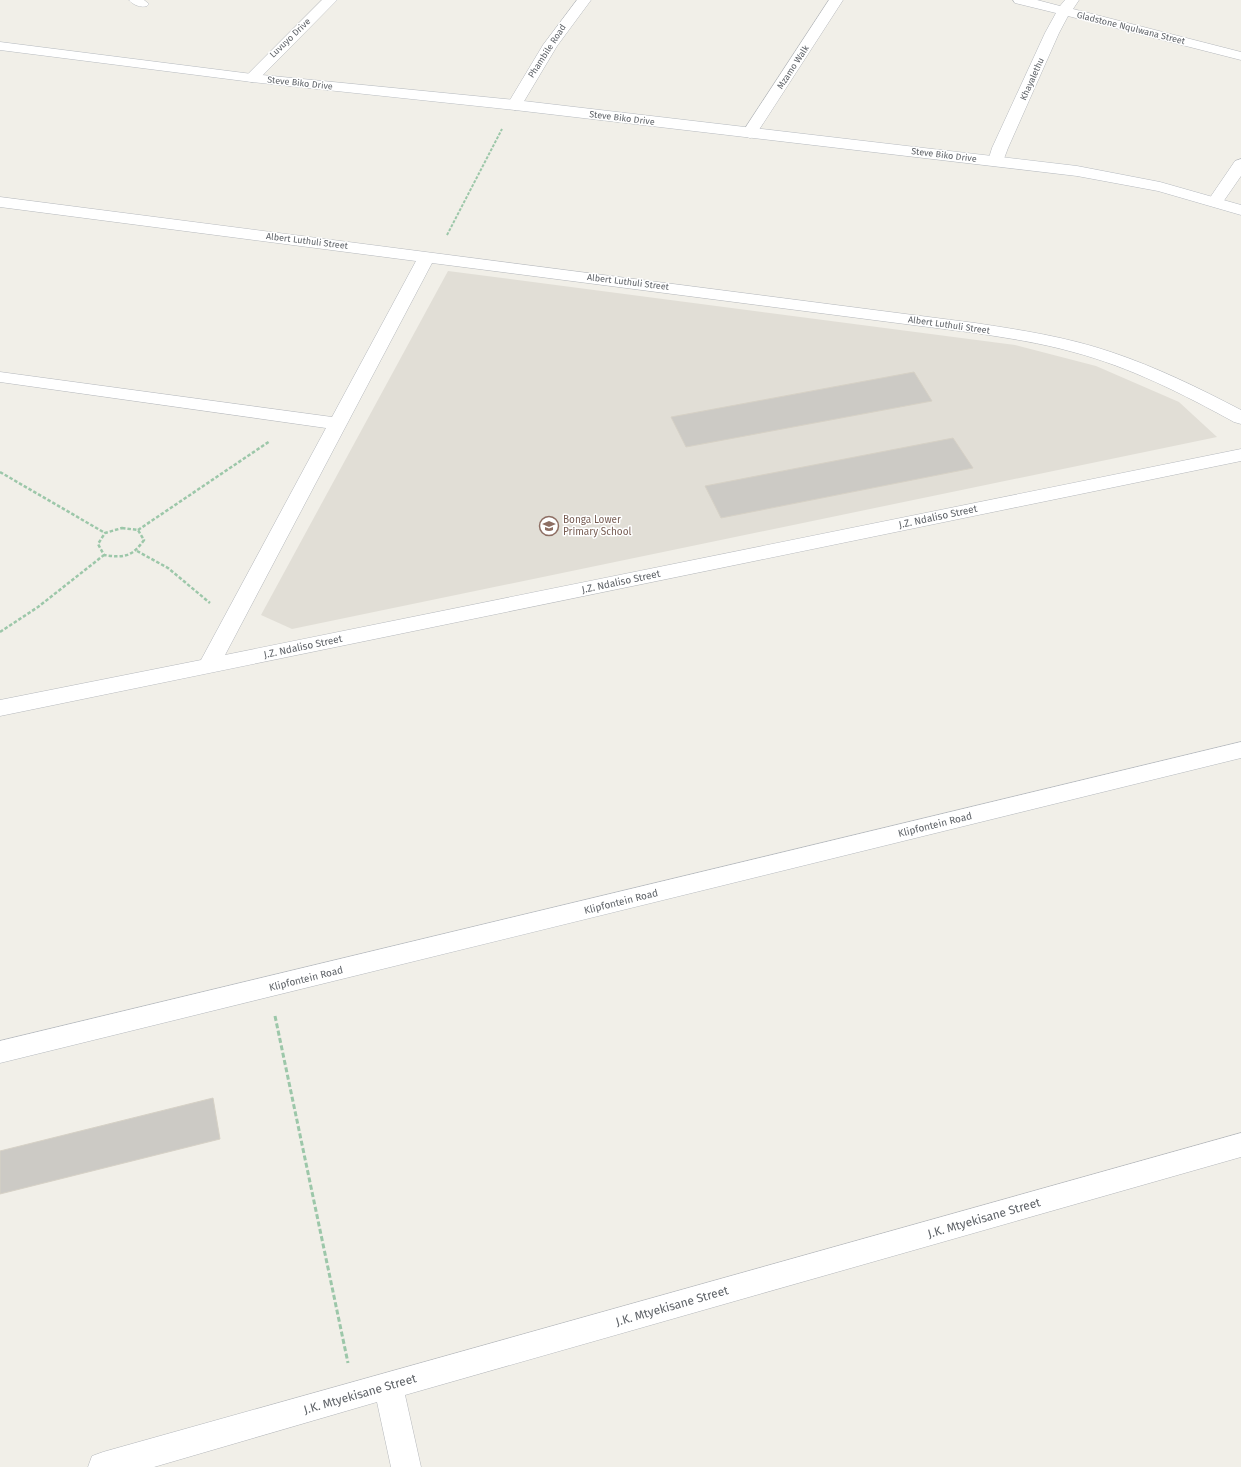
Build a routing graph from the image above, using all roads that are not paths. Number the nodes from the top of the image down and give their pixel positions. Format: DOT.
graph roads {
  1 [pos="330,0"];
  2 [pos="584,0"];
  3 [pos="836,0"];
  4 [pos="1020,0"];
  5 [pos="1068,5"];
  6 [pos="0,46"];
  7 [pos="1241,56"];
  8 [pos="252,78"];
  9 [pos="515,105"];
  10 [pos="750,133"];
  11 [pos="996,161"];
  12 [pos="1241,164"];
  13 [pos="0,202"];
  14 [pos="1215,202"];
  15 [pos="1241,210"];
  16 [pos="427,257"];
  17 [pos="0,376"];
  18 [pos="1241,418"];
  19 [pos="338,424"];
  20 [pos="1241,455"];
  21 [pos="208,666"];
  22 [pos="0,708"];
  23 [pos="1241,750"];
  24 [pos="0,1052"];
  25 [pos="1241,1145"];
  26 [pos="388,1386"];
  27 [pos="103,1467"];
  28 [pos="406,1467"];
  1 -- 8 [label="street, Luvuyo Drive"];
  2 -- 9 [label="street, Phambile Road"];
  3 -- 10 [label="street, Mzamo Walk"];
  4 -- 5 [label="street, Gladstone Nqulwana Street"];
  5 -- 7 [label="street, Gladstone Nqulwana Street"];
  5 -- 11 [label="street, Khayalethu"];
  6 -- 8 [label="street, Steve Biko Drive"];
  8 -- 9 [label="street, Steve Biko Drive"];
  9 -- 10 [label="street, Steve Biko Drive"];
  10 -- 11 [label="street, Steve Biko Drive"];
  11 -- 14 [label="street, Steve Biko Drive"];
  12 -- 14 [label="street"];
  13 -- 16 [label="street, Albert Luthuli Street"];
  14 -- 15 [label="street, Steve Biko Drive"];
  16 -- 18 [label="street, Albert Luthuli Street"];
  16 -- 19 [label="street"];
  17 -- 19 [label="street"];
  19 -- 21 [label="street"];
  20 -- 21 [label="street, J.Z. Ndaliso Street"];
  21 -- 22 [label="street, J.Z. Ndaliso Street"];
  23 -- 24 [label="street, Klipfontein Road"];
  25 -- 26 [label="street, J.K. Mtyekisane Street"];
  26 -- 27 [label="street, J.K. Mtyekisane Street"];
  26 -- 28 [label="street"];
}
